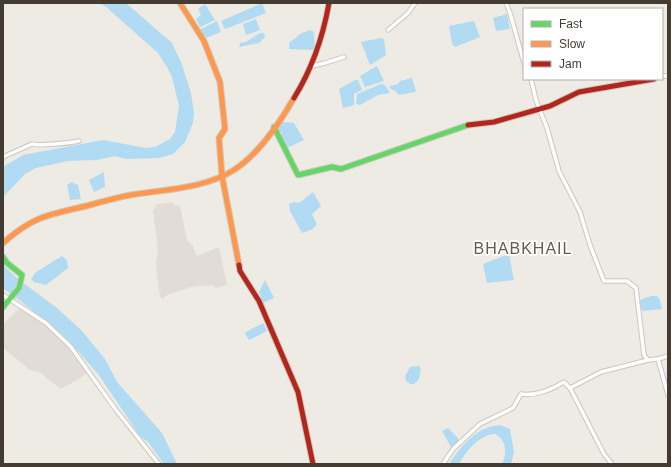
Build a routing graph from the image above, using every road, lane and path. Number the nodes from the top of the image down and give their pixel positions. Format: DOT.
graph roads {
  1 [pos="180,3"];
  2 [pos="329,3"];
  3 [pos="415,3"];
  4 [pos="506,3"];
  5 [pos="388,30"];
  6 [pos="344,57"];
  7 [pos="523,58"];
  8 [pos="312,66"];
  9 [pos="531,80"];
  10 [pos="648,80"];
  11 [pos="539,110"];
  12 [pos="274,127"];
  13 [pos="79,141"];
  14 [pos="3,157"];
  15 [pos="222,176"];
  16 [pos="3,243"];
  17 [pos="3,257"];
  18 [pos="3,295"];
  19 [pos="10,299"];
  20 [pos="3,307"];
  21 [pos="668,356"];
  22 [pos="658,359"];
  23 [pos="648,360"];
  24 [pos="570,388"];
  25 [pos="668,395"];
  26 [pos="159,464"];
  27 [pos="313,464"];
  28 [pos="443,464"];
  29 [pos="612,464"];
  1 -- 15 [label="street"];
  2 -- 8 [label="street"];
  3 -- 5 [label="street"];
  4 -- 7 [label="street"];
  6 -- 8 [label="street"];
  8 -- 12 [label="street"];
  9 -- 11 [label="street"];
  10 -- 11 [label="street"];
  11 -- 12 [label="street"];
  11 -- 23 [label="street"];
  12 -- 15 [label="street"];
  13 -- 14 [label="street"];
  15 -- 16 [label="street"];
  15 -- 27 [label="street"];
  17 -- 19 [label="street"];
  18 -- 19 [label="street"];
  19 -- 20 [label="street"];
  19 -- 26 [label="street"];
  21 -- 22 [label="street"];
  22 -- 23 [label="street"];
  22 -- 25 [label="street"];
  23 -- 24 [label="street"];
  24 -- 28 [label="street"];
  24 -- 29 [label="street"];
}
